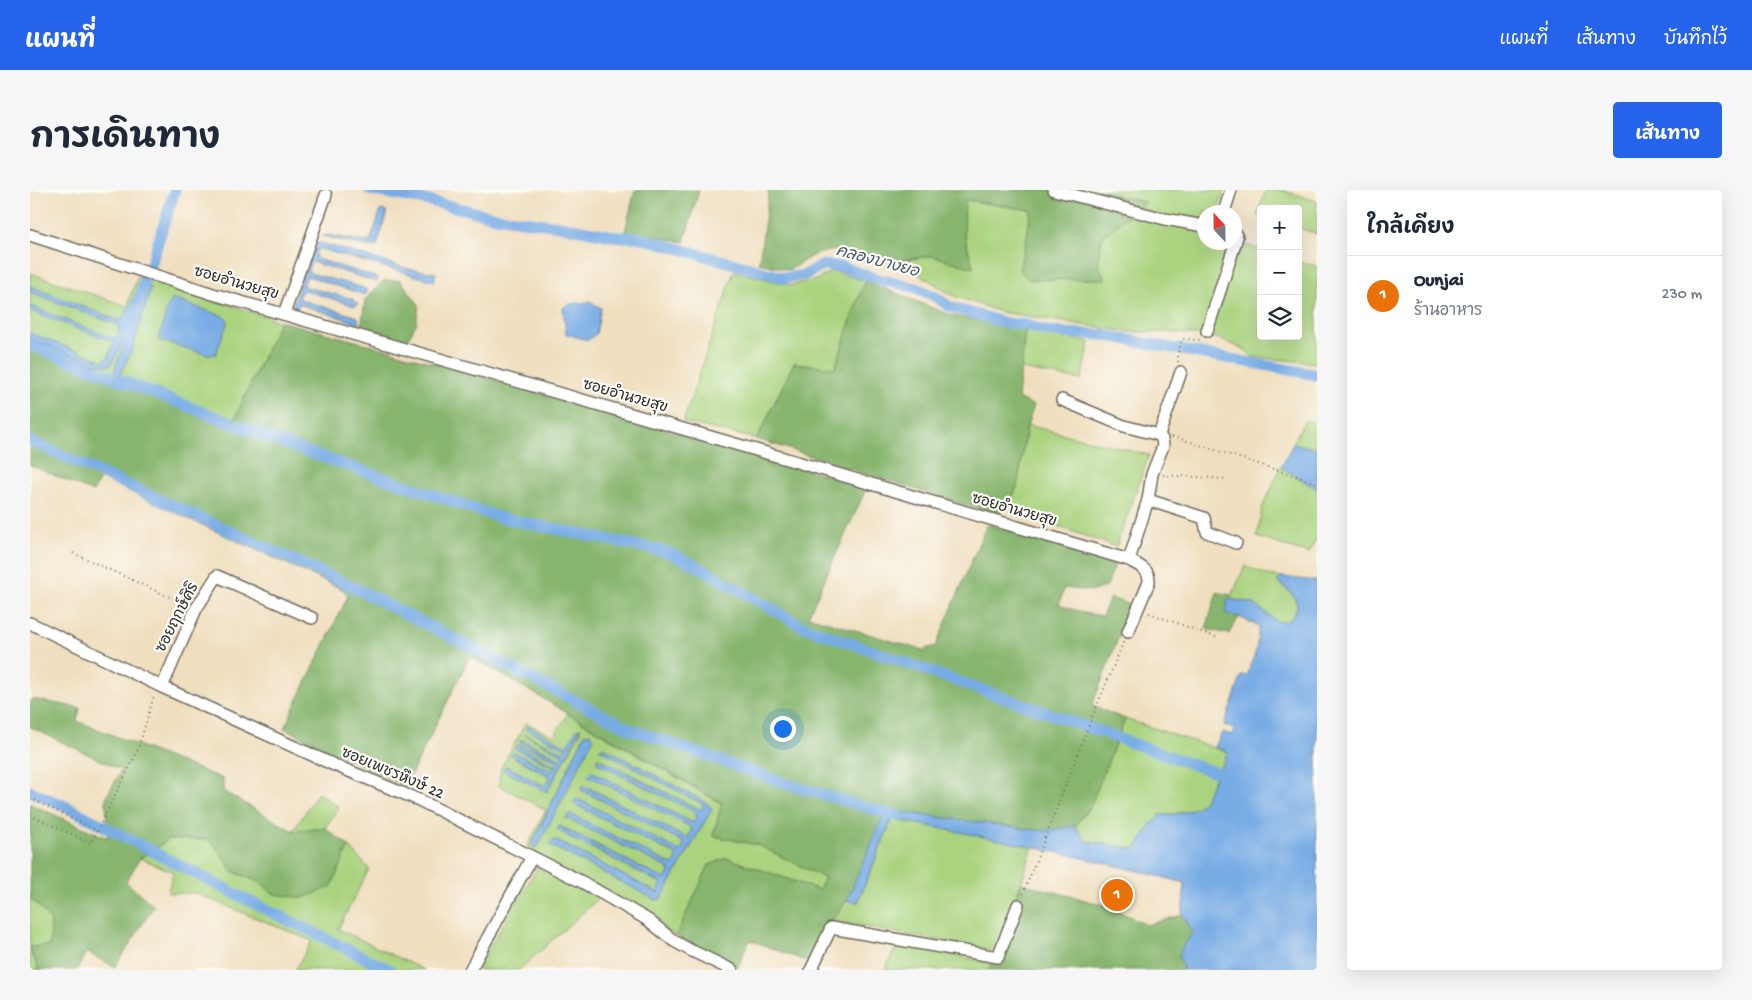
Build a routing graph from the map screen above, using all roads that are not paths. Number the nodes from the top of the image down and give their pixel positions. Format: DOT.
graph roads {
  1 [pos="1054,190"];
  2 [pos="1231,190"];
  3 [pos="326,195"];
  4 [pos="1226,205"];
  5 [pos="1197,225"];
  6 [pos="30,235"];
  7 [pos="1233,250"];
  8 [pos="284,314"];
  9 [pos="1207,331"];
  10 [pos="1181,372"];
  11 [pos="1062,400"];
  12 [pos="1161,437"];
  13 [pos="1148,500"];
  14 [pos="1236,543"];
  15 [pos="1129,560"];
  16 [pos="312,618"];
  17 [pos="30,624"];
  18 [pos="1128,632"];
  19 [pos="160,686"];
  20 [pos="532,856"];
  21 [pos="1018,905"];
  22 [pos="470,970"];
  23 [pos="732,970"];
  24 [pos="811,970"];
  1 -- 5 [label="street"];
  2 -- 4 [label="street"];
  3 -- 8 [label="street"];
  6 -- 8 [label="street, ซอยอำนวยสุข"];
  7 -- 9 [label="street"];
  8 -- 15 [label="street, ซอยอำนวยสุข"];
  10 -- 12 [label="street"];
  11 -- 12 [label="street"];
  12 -- 13 [label="street"];
  13 -- 14 [label="street"];
  13 -- 15 [label="street"];
  15 -- 18 [label="street, ซอยอำนวยสุข"];
  16 -- 19 [label="street, ซอยฤกษ์ศิริ"];
  17 -- 19 [label="street, ซอยเพชรหึงษ์ 22"];
  19 -- 20 [label="street, ซอยเพชรหึงษ์ 22"];
  20 -- 22 [label="street"];
  20 -- 23 [label="street, ซอยเพชรหึงษ์ 22"];
  21 -- 24 [label="street"];
}
